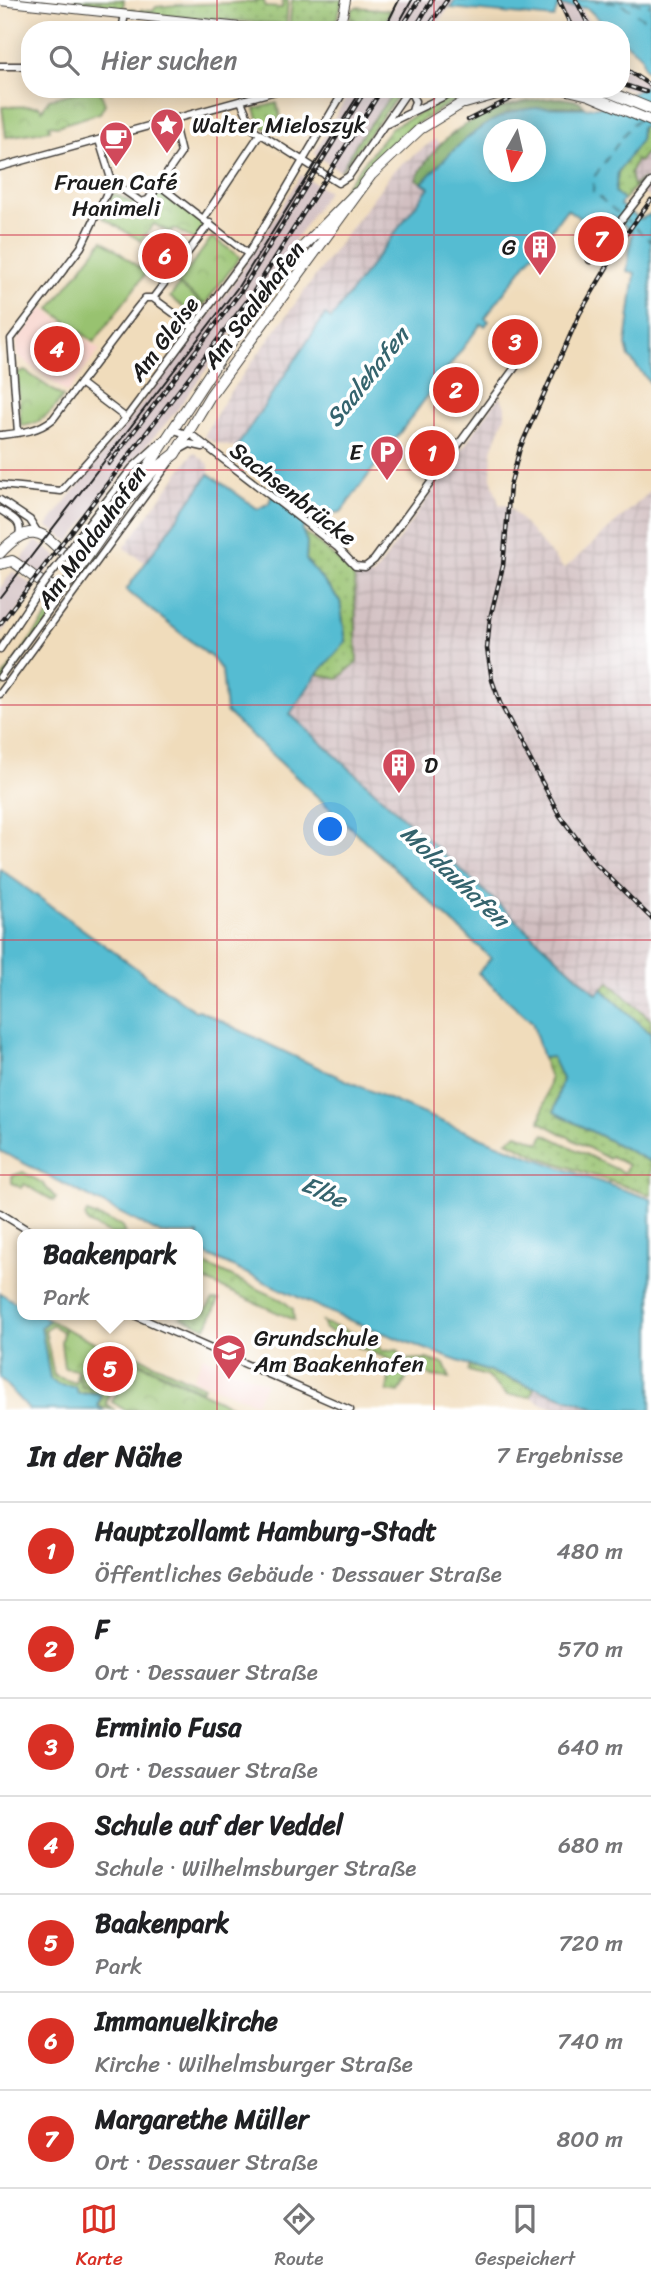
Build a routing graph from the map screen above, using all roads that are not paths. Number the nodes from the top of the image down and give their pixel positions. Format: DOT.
graph roads {
  1 [pos="346,0"];
  2 [pos="0,1"];
  3 [pos="125,14"];
  4 [pos="124,21"];
  5 [pos="188,21"];
  6 [pos="339,21"];
  7 [pos="0,66"];
  8 [pos="21,66"];
  9 [pos="249,98"];
  10 [pos="340,98"];
  11 [pos="403,98"];
  12 [pos="414,98"];
  13 [pos="439,98"];
  14 [pos="472,98"];
  15 [pos="482,98"];
  16 [pos="592,98"];
  17 [pos="624,98"];
  18 [pos="241,100"];
  19 [pos="465,103"];
  20 [pos="651,109"];
  21 [pos="412,111"];
  22 [pos="173,120"];
  23 [pos="651,121"];
  24 [pos="387,124"];
  25 [pos="260,134"];
  26 [pos="99,141"];
  27 [pos="304,162"];
  28 [pos="0,167"];
  29 [pos="112,182"];
  30 [pos="159,185"];
  31 [pos="650,186"];
  32 [pos="357,192"];
  33 [pos="207,221"];
  34 [pos="248,254"];
  35 [pos="590,260"];
  36 [pos="153,298"];
  37 [pos="194,328"];
  38 [pos="527,351"];
  39 [pos="80,383"];
  40 [pos="125,418"];
  41 [pos="18,433"];
  42 [pos="180,433"];
  43 [pos="0,435"];
  44 [pos="196,445"];
  45 [pos="204,448"];
  46 [pos="175,454"];
  47 [pos="0,485"];
  48 [pos="0,500"];
  49 [pos="127,500"];
  50 [pos="0,510"];
  51 [pos="38,533"];
  52 [pos="18,537"];
  53 [pos="91,549"];
  54 [pos="0,553"];
  55 [pos="64,557"];
  56 [pos="12,561"];
  57 [pos="0,564"];
  58 [pos="70,581"];
  59 [pos="44,585"];
  60 [pos="51,605"];
  61 [pos="0,649"];
  62 [pos="0,675"];
  63 [pos="0,694"];
  64 [pos="0,1213"];
  65 [pos="27,1229"];
  66 [pos="145,1320"];
  67 [pos="350,1410"];
  1 -- 6 [label="street"];
  2 -- 3 [label="street"];
  3 -- 4 [label="street"];
  3 -- 5 [label="street"];
  7 -- 8 [label="street"];
  9 -- 18 [label="street"];
  10 -- 27 [label="street, Am Gleise"];
  11 -- 24 [label="street"];
  12 -- 21 [label="street"];
  13 -- 21 [label="street"];
  14 -- 19 [label="main road, Am Saalehafen"];
  15 -- 19 [label="main road, Am Saalehafen"];
  16 -- 23 [label="main road"];
  17 -- 20 [label="main road"];
  18 -- 22 [label="street"];
  18 -- 25 [label="street"];
  19 -- 32 [label="main road, Am Saalehafen"];
  21 -- 24 [label="street"];
  22 -- 26 [label="street"];
  22 -- 30 [label="street"];
  24 -- 27 [label="street"];
  25 -- 27 [label="street"];
  25 -- 33 [label="street"];
  26 -- 28 [label="street"];
  26 -- 29 [label="street"];
  27 -- 34 [label="street, Am Gleise"];
  29 -- 30 [label="street"];
  29 -- 41 [label="street"];
  30 -- 33 [label="street"];
  31 -- 35 [label="street"];
  32 -- 42 [label="main road, Am Saalehafen"];
  32 -- 42 [label="main road, Am Saalehafen"];
  33 -- 34 [label="street"];
  33 -- 36 [label="street"];
  34 -- 37 [label="street, Am Gleise"];
  36 -- 37 [label="street"];
  36 -- 39 [label="street"];
  37 -- 40 [label="street, Am Gleise"];
  38 -- 45 [label="street, Sachsenbrücke"];
  39 -- 40 [label="street"];
  39 -- 41 [label="street"];
  40 -- 47 [label="street, Am Gleise"];
  41 -- 43 [label="street"];
  42 -- 44 [label="street"];
  42 -- 45 [label="street, Sachsenbrücke"];
  42 -- 46 [label="main road, Am Moldauhafen"];
  42 -- 49 [label="main road"];
  42 -- 55 [label="street, Am Moldauhafen, bridge"];
  44 -- 45 [label="street, Sachsenbrücke"];
  44 -- 46 [label="street, Sachsenbrücke"];
  46 -- 49 [label="main road"];
  46 -- 63 [label="street, Am Moldauhafen"];
  48 -- 51 [label="street"];
  49 -- 53 [label="main road"];
  50 -- 52 [label="street"];
  51 -- 52 [label="main road"];
  51 -- 55 [label="main road"];
  52 -- 54 [label="main road"];
  52 -- 56 [label="main road"];
  53 -- 55 [label="main road"];
  53 -- 58 [label="main road"];
  55 -- 58 [label="street"];
  55 -- 59 [label="street, Am Moldauhafen"];
  56 -- 57 [label="main road"];
  56 -- 59 [label="main road"];
  58 -- 59 [label="main road"];
  58 -- 60 [label="street"];
  59 -- 60 [label="street"];
  59 -- 61 [label="street, Am Moldauhafen"];
  60 -- 62 [label="street"];
  64 -- 65 [label="street"];
  66 -- 67 [label="street"];
}
